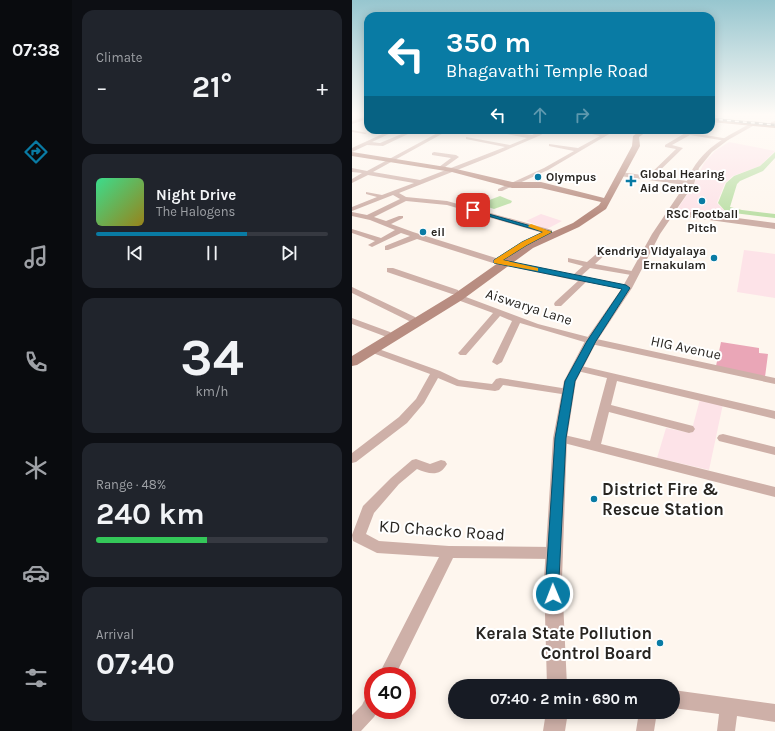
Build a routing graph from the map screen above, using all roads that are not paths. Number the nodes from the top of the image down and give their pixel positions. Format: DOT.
graph roads {
  1 [pos="413,148"];
  2 [pos="504,148"];
  3 [pos="568,148"];
  4 [pos="581,148"];
  5 [pos="630,148"];
  6 [pos="635,148"];
  7 [pos="680,148"];
  8 [pos="715,148"];
  9 [pos="578,150"];
  10 [pos="352,154"];
  11 [pos="434,154"];
  12 [pos="391,160"];
  13 [pos="441,168"];
  14 [pos="352,170"];
  15 [pos="452,170"];
  16 [pos="368,173"];
  17 [pos="616,174"];
  18 [pos="649,178"];
  19 [pos="525,180"];
  20 [pos="352,181"];
  21 [pos="420,182"];
  22 [pos="690,184"];
  23 [pos="512,185"];
  24 [pos="541,185"];
  25 [pos="500,190"];
  26 [pos="368,193"];
  27 [pos="394,193"];
  28 [pos="383,197"];
  29 [pos="405,199"];
  30 [pos="602,201"];
  31 [pos="352,209"];
  32 [pos="672,212"];
  33 [pos="352,214"];
  34 [pos="368,217"];
  35 [pos="400,217"];
  36 [pos="385,224"];
  37 [pos="775,226"];
  38 [pos="401,230"];
  39 [pos="352,232"];
  40 [pos="549,232"];
  41 [pos="417,236"];
  42 [pos="381,240"];
  43 [pos="372,244"];
  44 [pos="388,248"];
  45 [pos="605,252"];
  46 [pos="571,260"];
  47 [pos="500,262"];
  48 [pos="589,266"];
  49 [pos="390,270"];
  50 [pos="634,274"];
  51 [pos="575,277"];
  52 [pos="585,279"];
  53 [pos="626,288"];
  54 [pos="352,290"];
  55 [pos="456,295"];
  56 [pos="558,304"];
  57 [pos="498,313"];
  58 [pos="412,319"];
  59 [pos="517,320"];
  60 [pos="352,321"];
  61 [pos="387,334"];
  62 [pos="591,341"];
  63 [pos="370,348"];
  64 [pos="463,353"];
  65 [pos="352,354"];
  66 [pos="352,362"];
  67 [pos="497,362"];
  68 [pos="577,368"];
  69 [pos="436,373"];
  70 [pos="613,377"];
  71 [pos="775,382"];
  72 [pos="568,392"];
  73 [pos="604,407"];
  74 [pos="775,415"];
  75 [pos="688,429"];
  76 [pos="560,438"];
  77 [pos="723,438"];
  78 [pos="595,445"];
  79 [pos="775,451"];
  80 [pos="352,460"];
  81 [pos="441,464"];
  82 [pos="775,492"];
  83 [pos="355,540"];
  84 [pos="449,552"];
  85 [pos="555,553"];
  86 [pos="391,667"];
  87 [pos="557,679"];
  88 [pos="680,700"];
  89 [pos="729,706"];
  90 [pos="775,713"];
  91 [pos="364,715"];
  92 [pos="556,719"];
  93 [pos="647,719"];
  94 [pos="352,728"];
  95 [pos="554,731"];
  96 [pos="645,731"];
  97 [pos="726,731"];
  1 -- 12 [label="street"];
  2 -- 15 [label="street"];
  3 -- 9 [label="street"];
  4 -- 9 [label="street"];
  5 -- 17 [label="main road"];
  6 -- 17 [label="main road"];
  7 -- 18 [label="street"];
  8 -- 22 [label="street"];
  9 -- 19 [label="street"];
  10 -- 12 [label="main road"];
  11 -- 13 [label="street"];
  12 -- 13 [label="main road"];
  12 -- 16 [label="street"];
  13 -- 15 [label="main road"];
  14 -- 16 [label="street"];
  15 -- 21 [label="street"];
  15 -- 23 [label="main road"];
  16 -- 20 [label="street"];
  16 -- 21 [label="street"];
  17 -- 18 [label="street"];
  17 -- 30 [label="main road"];
  18 -- 22 [label="street"];
  19 -- 23 [label="street"];
  19 -- 24 [label="main road"];
  21 -- 27 [label="street"];
  22 -- 32 [label="street"];
  23 -- 24 [label="main road"];
  23 -- 25 [label="street"];
  24 -- 30 [label="main road"];
  26 -- 28 [label="street"];
  27 -- 28 [label="street"];
  27 -- 29 [label="street"];
  28 -- 31 [label="street"];
  29 -- 34 [label="street"];
  29 -- 40 [label="street"];
  30 -- 40 [label="main road"];
  30 -- 47 [label="main road"];
  32 -- 37 [label="street"];
  32 -- 50 [label="street"];
  33 -- 34 [label="street"];
  34 -- 36 [label="street"];
  35 -- 36 [label="street"];
  36 -- 38 [label="street"];
  38 -- 41 [label="street"];
  38 -- 42 [label="street"];
  39 -- 42 [label="street"];
  40 -- 47 [label="main road"];
  41 -- 44 [label="street"];
  41 -- 47 [label="street"];
  42 -- 43 [label="street"];
  45 -- 48 [label="street"];
  46 -- 48 [label="street"];
  47 -- 51 [label="street"];
  47 -- 55 [label="main road"];
  48 -- 50 [label="street"];
  48 -- 51 [label="street"];
  49 -- 55 [label="street, Aiswarya Lane"];
  50 -- 53 [label="street"];
  51 -- 52 [label="street"];
  52 -- 53 [label="street"];
  52 -- 56 [label="street"];
  53 -- 62 [label="street"];
  54 -- 58 [label="street"];
  55 -- 57 [label="street, Aiswarya Lane"];
  55 -- 58 [label="main road"];
  55 -- 63 [label="main road"];
  57 -- 59 [label="street, Aiswarya Lane"];
  57 -- 64 [label="street"];
  58 -- 61 [label="main road"];
  59 -- 62 [label="street, Aiswarya Lane"];
  59 -- 67 [label="street"];
  60 -- 61 [label="street"];
  61 -- 63 [label="main road"];
  62 -- 68 [label="street"];
  62 -- 71 [label="street, HIG Avenue"];
  63 -- 65 [label="main road"];
  63 -- 66 [label="main road"];
  63 -- 69 [label="street"];
  68 -- 70 [label="street"];
  68 -- 72 [label="street"];
  69 -- 72 [label="street"];
  69 -- 80 [label="street"];
  70 -- 73 [label="street"];
  70 -- 74 [label="street"];
  72 -- 76 [label="street"];
  73 -- 75 [label="street"];
  73 -- 78 [label="street"];
  76 -- 78 [label="street"];
  76 -- 85 [label="street"];
  77 -- 79 [label="street"];
  78 -- 82 [label="street"];
  81 -- 83 [label="street, KD Chacko Road"];
  83 -- 84 [label="street, KD Chacko Road"];
  84 -- 85 [label="street, KD Chacko Road"];
  84 -- 86 [label="street"];
  85 -- 87 [label="street"];
  88 -- 89 [label="street"];
  89 -- 90 [label="street"];
  89 -- 97 [label="street"];
  91 -- 94 [label="street"];
  92 -- 95 [label="street"];
  93 -- 96 [label="street"];
}
